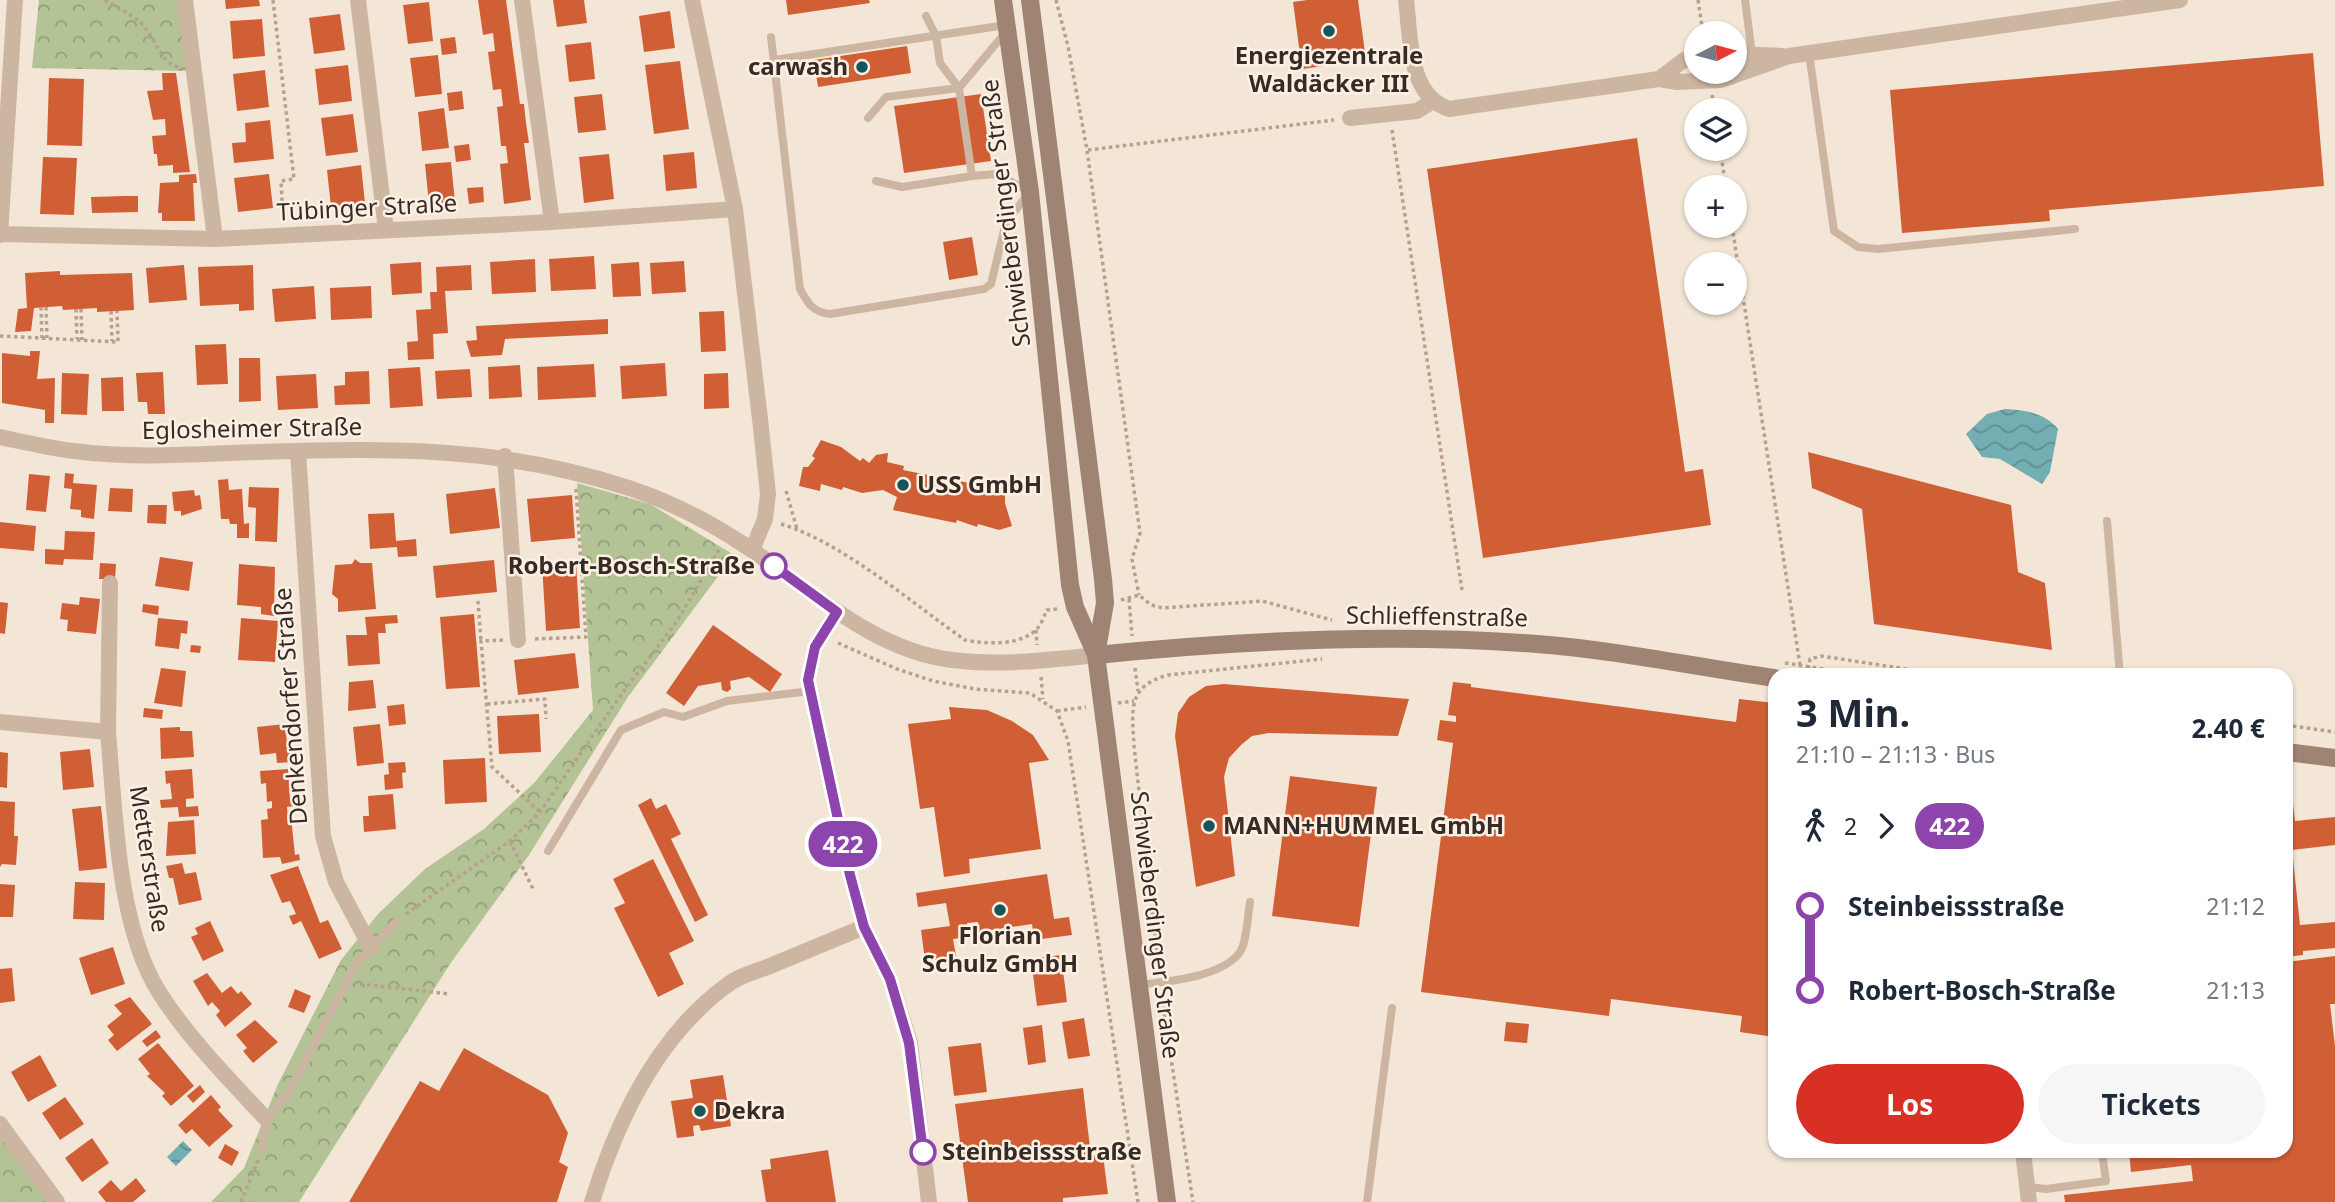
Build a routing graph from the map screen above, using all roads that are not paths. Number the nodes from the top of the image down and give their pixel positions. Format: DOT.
graph roads {
  1 [pos="15,0"];
  2 [pos="185,0"];
  3 [pos="358,0"];
  4 [pos="522,0"];
  5 [pos="692,0"];
  6 [pos="1003,0"];
  7 [pos="1030,0"];
  8 [pos="1406,0"];
  9 [pos="1745,0"];
  10 [pos="2180,0"];
  11 [pos="926,16"];
  12 [pos="1007,28"];
  13 [pos="936,36"];
  14 [pos="771,37"];
  15 [pos="1747,54"];
  16 [pos="1752,54"];
  17 [pos="1809,54"];
  18 [pos="1789,56"];
  19 [pos="774,60"];
  20 [pos="1684,61"];
  21 [pos="1659,79"];
  22 [pos="958,88"];
  23 [pos="1433,101"];
  24 [pos="868,118"];
  25 [pos="1350,118"];
  26 [pos="972,176"];
  27 [pos="876,181"];
  28 [pos="1030,191"];
  29 [pos="735,209"];
  30 [pos="552,222"];
  31 [pos="2075,229"];
  32 [pos="386,230"];
  33 [pos="0,234"];
  34 [pos="215,239"];
  35 [pos="1083,416"];
  36 [pos="1054,420"];
  37 [pos="0,437"];
  38 [pos="298,451"];
  39 [pos="505,456"];
  40 [pos="2107,521"];
  41 [pos="752,550"];
  42 [pos="110,583"];
  43 [pos="837,612"];
  44 [pos="518,639"];
  45 [pos="1096,654"];
  46 [pos="2119,668"];
  47 [pos="1768,677"];
  48 [pos="811,691"];
  49 [pos="0,722"];
  50 [pos="108,732"];
  51 [pos="2293,753"];
  52 [pos="2335,758"];
  53 [pos="548,850"];
  54 [pos="1250,902"];
  55 [pos="396,922"];
  56 [pos="864,927"];
  57 [pos="371,948"];
  58 [pos="1137,985"];
  59 [pos="1392,1008"];
  60 [pos="266,1119"];
  61 [pos="0,1124"];
  62 [pos="262,1149"];
  63 [pos="2024,1158"];
  64 [pos="2103,1158"];
  65 [pos="2028,1195"];
  66 [pos="57,1202"];
  67 [pos="592,1202"];
  68 [pos="929,1202"];
  69 [pos="1167,1202"];
  70 [pos="1367,1202"];
  1 -- 33 [label="street"];
  2 -- 34 [label="street"];
  3 -- 32 [label="street"];
  4 -- 30 [label="street"];
  5 -- 29 [label="street"];
  6 -- 12 [label="main road, Schwieberdinger Straße"];
  7 -- 35 [label="main road, Schwieberdinger Straße"];
  8 -- 23 [label="street"];
  9 -- 16 [label="lane"];
  10 -- 17 [label="street"];
  11 -- 13 [label="lane"];
  12 -- 13 [label="lane"];
  12 -- 22 [label="lane"];
  12 -- 28 [label="main road, Schwieberdinger Straße"];
  13 -- 19 [label="lane"];
  13 -- 22 [label="lane"];
  14 -- 19 [label="lane"];
  15 -- 16 [label="street"];
  16 -- 18 [label="street"];
  17 -- 18 [label="street"];
  17 -- 31 [label="lane"];
  18 -- 21 [label="street"];
  19 -- 28 [label="lane"];
  20 -- 21 [label="street"];
  21 -- 23 [label="street"];
  22 -- 24 [label="lane"];
  22 -- 26 [label="lane"];
  23 -- 25 [label="street"];
  26 -- 27 [label="lane"];
  26 -- 28 [label="lane"];
  28 -- 36 [label="main road, Schwieberdinger Straße"];
  29 -- 30 [label="street, Tübinger Straße"];
  29 -- 41 [label="street"];
  30 -- 32 [label="street, Tübinger Straße"];
  32 -- 34 [label="street, Tübinger Straße"];
  33 -- 34 [label="street, Tübinger Straße"];
  35 -- 36 [label="main road"];
  35 -- 45 [label="main road, Schwieberdinger Straße"];
  36 -- 45 [label="main road, Schwieberdinger Straße"];
  37 -- 38 [label="street, Eglosheimer Straße"];
  38 -- 39 [label="street, Eglosheimer Straße"];
  38 -- 57 [label="street, Denkendorfer Straße"];
  39 -- 41 [label="street, Eglosheimer Straße"];
  39 -- 44 [label="street"];
  40 -- 46 [label="lane"];
  41 -- 43 [label="street, Eglosheimer Straße"];
  42 -- 50 [label="street, Metterstraße"];
  43 -- 45 [label="street, Eglosheimer Straße"];
  43 -- 48 [label="street"];
  45 -- 47 [label="main road, Schlieffenstraße"];
  45 -- 58 [label="main road, Schwieberdinger Straße"];
  48 -- 53 [label="lane"];
  48 -- 56 [label="street"];
  49 -- 50 [label="street"];
  50 -- 60 [label="street, Metterstraße"];
  51 -- 52 [label="main road"];
  54 -- 58 [label="lane"];
  55 -- 57 [label="lane"];
  56 -- 67 [label="street"];
  56 -- 68 [label="street"];
  57 -- 60 [label="lane"];
  58 -- 69 [label="main road, Schwieberdinger Straße"];
  59 -- 70 [label="lane"];
  60 -- 62 [label="lane"];
  61 -- 66 [label="street"];
  63 -- 65 [label="street"];
  64 -- 65 [label="lane"];
}
